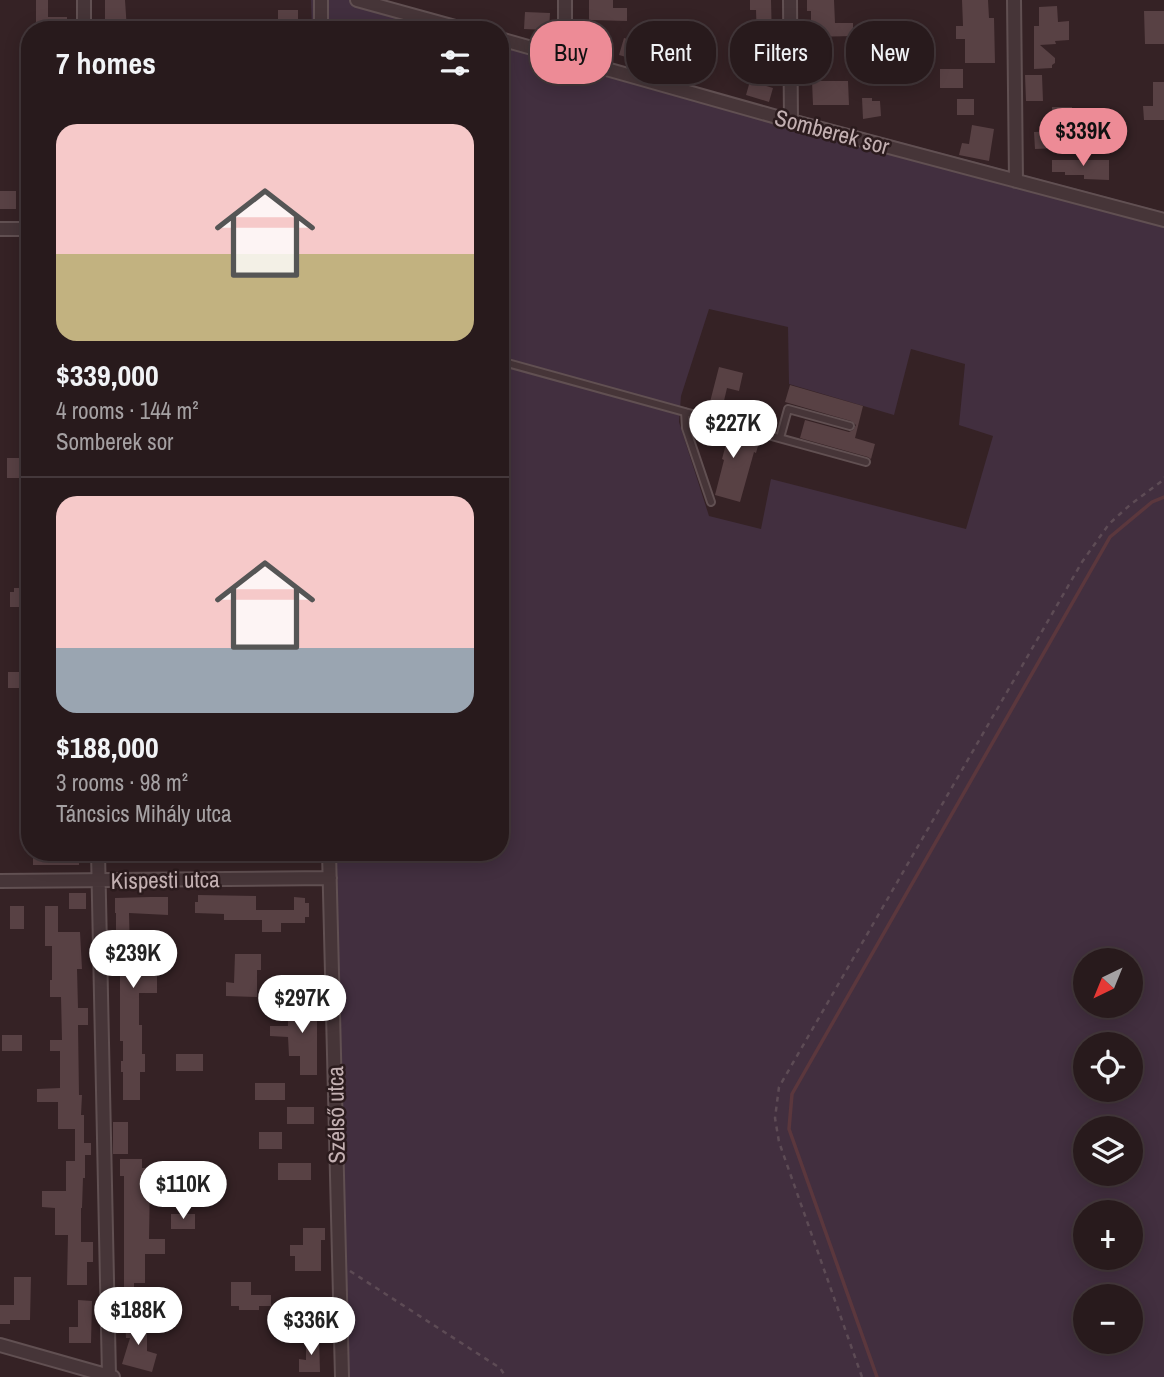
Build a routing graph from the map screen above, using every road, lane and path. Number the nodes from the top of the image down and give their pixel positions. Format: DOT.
graph roads {
  1 [pos="84,0"];
  2 [pos="321,0"];
  3 [pos="357,0"];
  4 [pos="565,0"];
  5 [pos="790,0"];
  6 [pos="1014,0"];
  7 [pos="84,21"];
  8 [pos="321,21"];
  9 [pos="433,21"];
  10 [pos="565,21"];
  11 [pos="509,41"];
  12 [pos="530,47"];
  13 [pos="612,70"];
  14 [pos="791,121"];
  15 [pos="1016,181"];
  16 [pos="1164,220"];
  17 [pos="0,229"];
  18 [pos="21,229"];
  19 [pos="509,363"];
  20 [pos="684,412"];
  21 [pos="850,426"];
  22 [pos="780,438"];
  23 [pos="866,462"];
  24 [pos="1164,477"];
  25 [pos="711,502"];
  26 [pos="99,861"];
  27 [pos="330,861"];
  28 [pos="330,878"];
  29 [pos="99,880"];
  30 [pos="0,881"];
  31 [pos="340,1264"];
  32 [pos="0,1346"];
  33 [pos="111,1376"];
  34 [pos="342,1377"];
  35 [pos="506,1377"];
  36 [pos="862,1377"];
  1 -- 7 [label="street"];
  2 -- 8 [label="street"];
  3 -- 9 [label="street"];
  4 -- 10 [label="street"];
  5 -- 14 [label="street"];
  6 -- 15 [label="street"];
  11 -- 12 [label="street, Somberek sor"];
  13 -- 14 [label="street, Somberek sor"];
  14 -- 15 [label="street, Somberek sor"];
  15 -- 16 [label="street, Somberek sor"];
  17 -- 18 [label="street"];
  19 -- 20 [label="lane"];
  20 -- 22 [label="lane"];
  20 -- 25 [label="lane"];
  21 -- 22 [label="lane"];
  22 -- 23 [label="lane"];
  24 -- 36 [label="path"];
  26 -- 29 [label="street"];
  27 -- 28 [label="street, Szélső utca"];
  28 -- 29 [label="street, Kispesti utca"];
  28 -- 31 [label="street, Szélső utca"];
  29 -- 30 [label="street, Kispesti utca"];
  29 -- 33 [label="street"];
  31 -- 34 [label="street, Szélső utca"];
  31 -- 35 [label="path"];
  32 -- 33 [label="street"];
}
